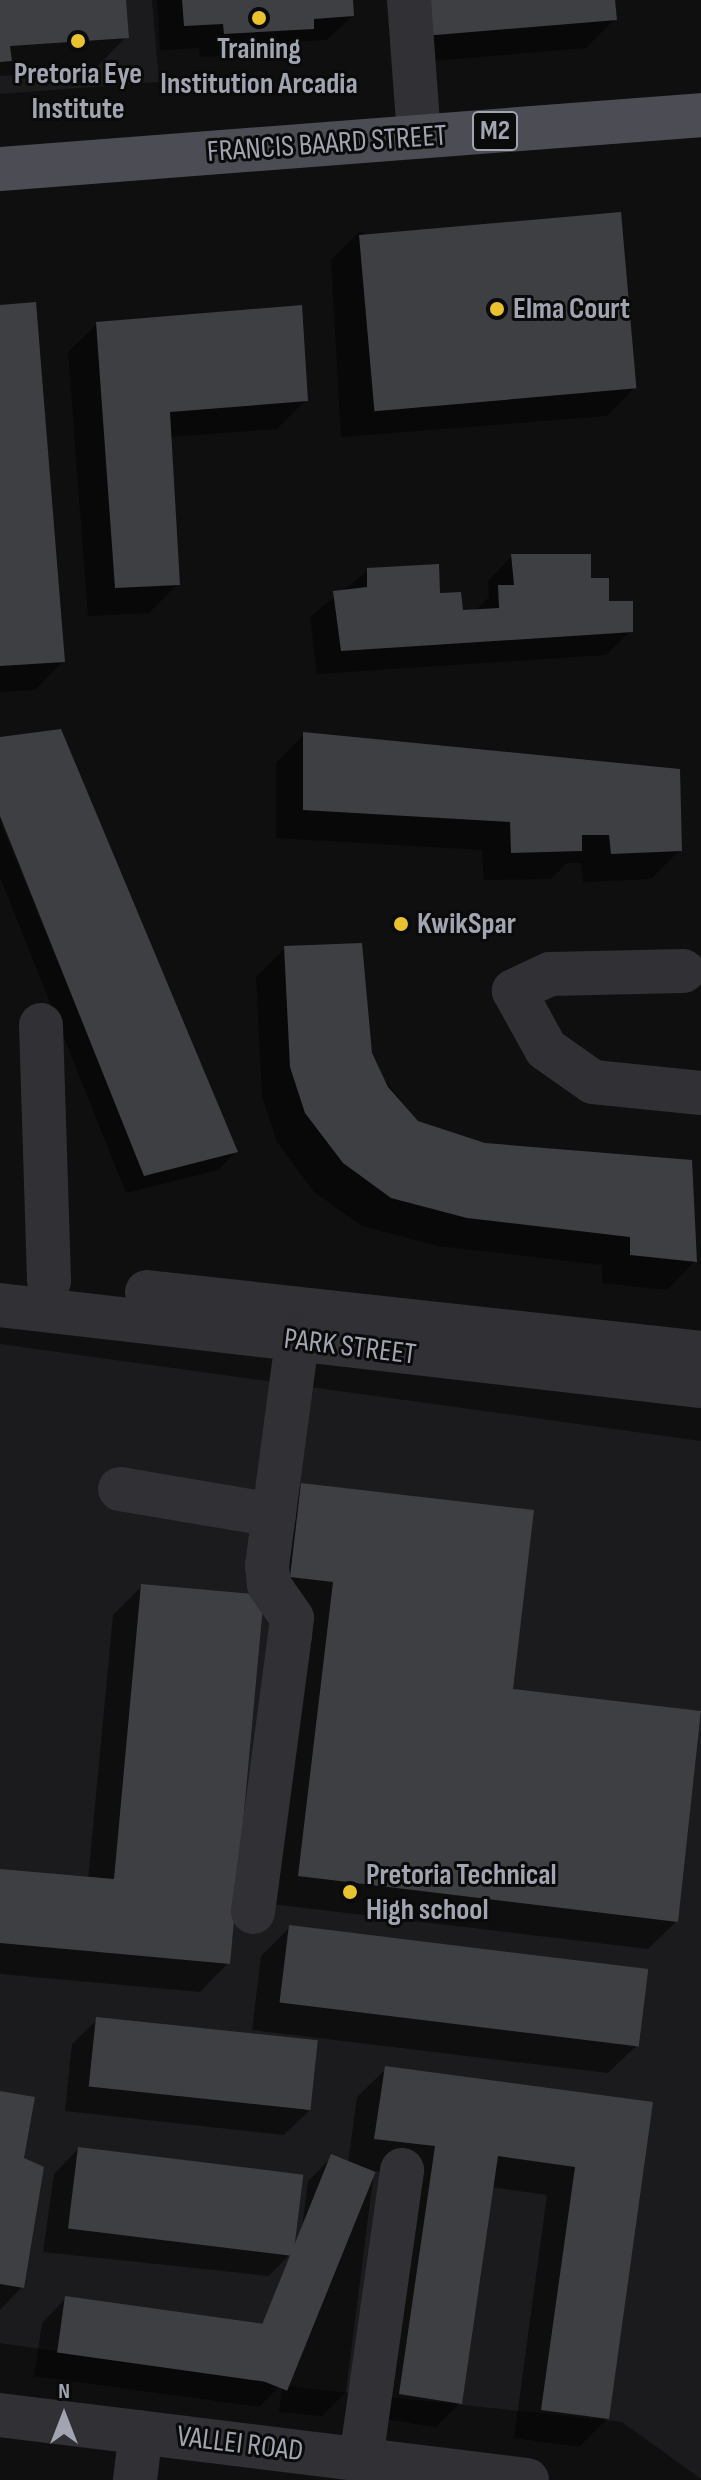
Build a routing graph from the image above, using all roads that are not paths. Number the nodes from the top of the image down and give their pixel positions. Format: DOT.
graph roads {
  1 [pos="409,0"];
  2 [pos="701,115"];
  3 [pos="419,137"];
  4 [pos="0,169"];
  5 [pos="683,971"];
  6 [pos="41,1025"];
  7 [pos="701,1093"];
  8 [pos="0,1276"];
  9 [pos="49,1281"];
  10 [pos="0,1305"];
  11 [pos="297,1341"];
  12 [pos="701,1353"];
  13 [pos="701,1386"];
  14 [pos="120,1489"];
  15 [pos="274,1515"];
  16 [pos="253,1912"];
  17 [pos="402,2170"];
  18 [pos="0,2415"];
  19 [pos="141,2432"];
  20 [pos="361,2459"];
  21 [pos="135,2480"];
  22 [pos="527,2480"];
  1 -- 3 [label="street"];
  2 -- 3 [label="main road, FRANCIS BAARD STREET / M2"];
  3 -- 4 [label="main road, FRANCIS BAARD STREET / M2"];
  5 -- 7 [label="street"];
  6 -- 9 [label="street"];
  8 -- 9 [label="street, PARK STREET"];
  9 -- 12 [label="street, PARK STREET"];
  10 -- 11 [label="street, PARK STREET"];
  11 -- 13 [label="street, PARK STREET"];
  11 -- 15 [label="street"];
  14 -- 15 [label="street"];
  15 -- 16 [label="street"];
  17 -- 20 [label="street"];
  18 -- 19 [label="street, VALLEI ROAD"];
  19 -- 20 [label="street, VALLEI ROAD"];
  19 -- 21 [label="street"];
  20 -- 22 [label="street, VALLEI ROAD"];
}
